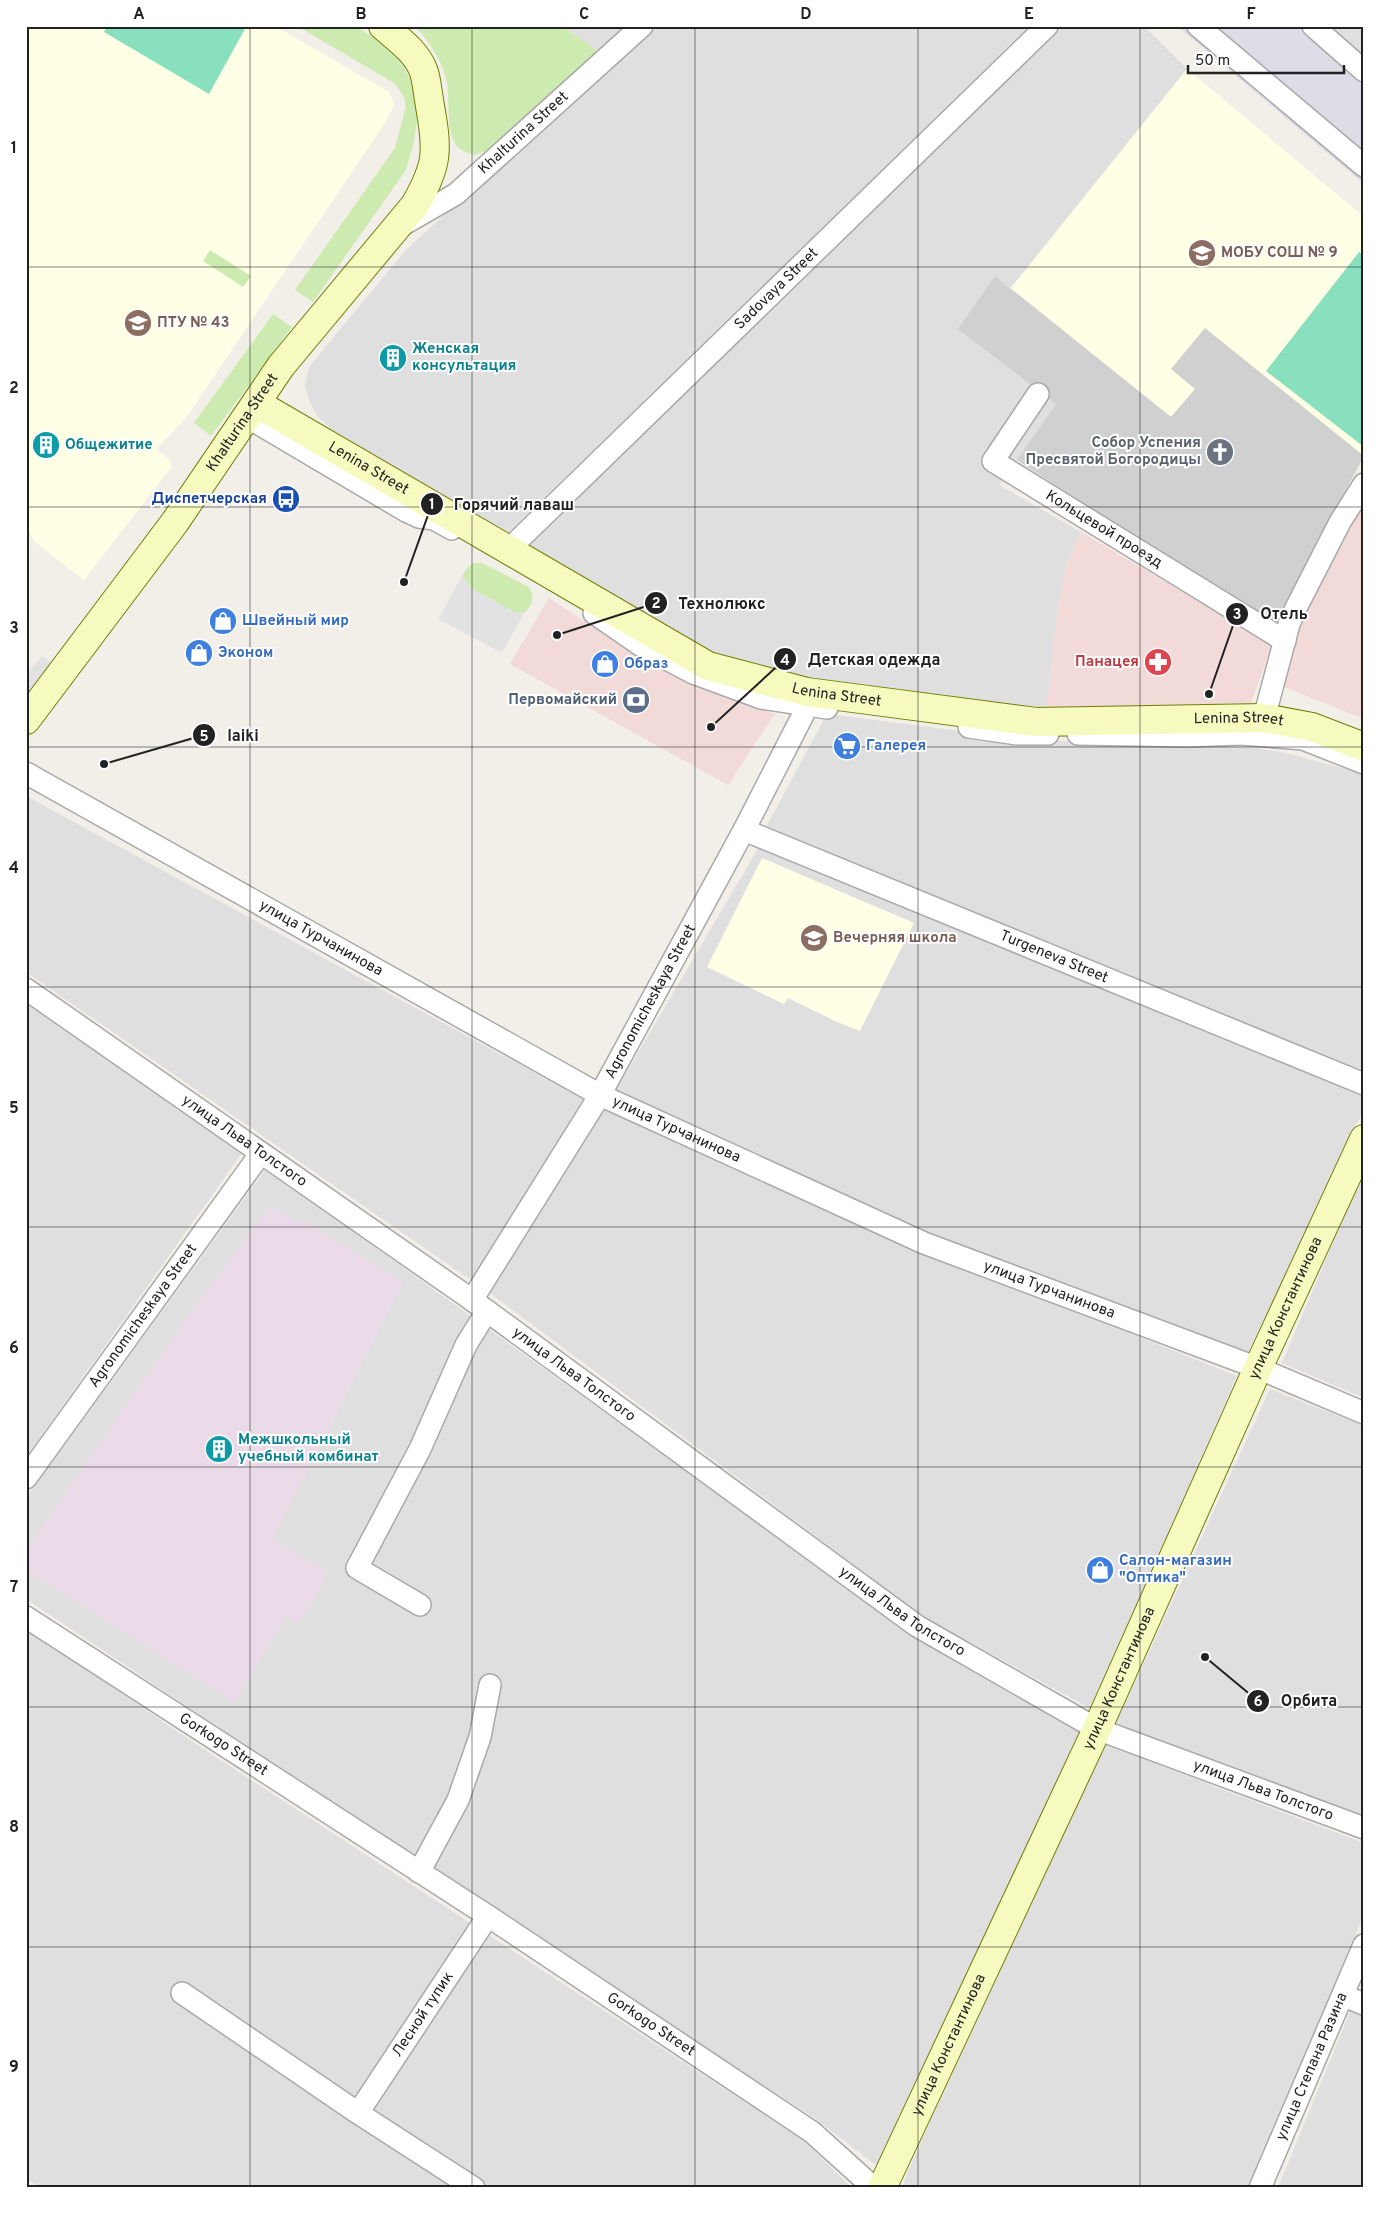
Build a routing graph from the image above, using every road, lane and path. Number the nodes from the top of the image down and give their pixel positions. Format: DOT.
graph roads {
  1 [pos="383,26"];
  2 [pos="642,26"];
  3 [pos="1047,26"];
  4 [pos="1198,26"];
  5 [pos="1313,26"];
  6 [pos="1364,71"];
  7 [pos="1364,166"];
  8 [pos="396,228"];
  9 [pos="1038,394"];
  10 [pos="252,410"];
  11 [pos="1364,484"];
  12 [pos="507,550"];
  13 [pos="1284,641"];
  14 [pos="806,698"];
  15 [pos="1264,718"];
  16 [pos="26,720"];
  17 [pos="1364,747"];
  18 [pos="1364,762"];
  19 [pos="26,773"];
  20 [pos="744,830"];
  21 [pos="26,989"];
  22 [pos="1364,1084"];
  23 [pos="600,1095"];
  24 [pos="1364,1139"];
  25 [pos="261,1153"];
  26 [pos="479,1306"];
  27 [pos="1258,1368"];
  28 [pos="1364,1413"];
  29 [pos="26,1478"];
  30 [pos="420,1605"];
  31 [pos="26,1617"];
  32 [pos="490,1686"];
  33 [pos="1097,1729"];
  34 [pos="1364,1828"];
  35 [pos="419,1872"];
  36 [pos="488,1916"];
  37 [pos="1364,1945"];
  38 [pos="182,1993"];
  39 [pos="1344,1996"];
  40 [pos="1364,2004"];
  41 [pos="358,2113"];
  42 [pos="474,2188"];
  43 [pos="874,2188"];
  44 [pos="882,2188"];
  45 [pos="1260,2188"];
  1 -- 8 [label="street, Khalturina Street"];
  2 -- 8 [label="street, Khalturina Street"];
  3 -- 12 [label="street, Sadovaya Street"];
  4 -- 7 [label="street"];
  5 -- 6 [label="street"];
  8 -- 10 [label="street, Khalturina Street"];
  9 -- 13 [label="street, Кольцевой проезд"];
  10 -- 12 [label="street, Lenina Street"];
  10 -- 14 [label="street"];
  10 -- 16 [label="street, Khalturina Street"];
  11 -- 13 [label="street"];
  12 -- 14 [label="street, Lenina Street"];
  13 -- 15 [label="street"];
  14 -- 15 [label="street, Lenina Street"];
  14 -- 18 [label="street"];
  14 -- 20 [label="street, Agronomicheskaya Street"];
  15 -- 17 [label="street, Lenina Street"];
  19 -- 23 [label="street, улица Турчанинова"];
  20 -- 22 [label="street, Turgeneva Street"];
  20 -- 23 [label="street, Agronomicheskaya Street"];
  21 -- 25 [label="street, улица Льва Толстого"];
  23 -- 26 [label="street, Agronomicheskaya Street"];
  23 -- 27 [label="street, улица Турчанинова"];
  24 -- 27 [label="street, улица Константинова"];
  25 -- 26 [label="street, улица Льва Толстого"];
  25 -- 29 [label="street, Agronomicheskaya Street"];
  26 -- 30 [label="street"];
  26 -- 33 [label="street, улица Льва Толстого"];
  27 -- 28 [label="street, улица Турчанинова"];
  27 -- 33 [label="street, улица Константинова"];
  31 -- 35 [label="street, Gorkogo Street"];
  32 -- 35 [label="street"];
  33 -- 34 [label="street, улица Льва Толстого"];
  33 -- 44 [label="street, улица Константинова"];
  35 -- 36 [label="street, Gorkogo Street"];
  36 -- 41 [label="street, Лесной тупик"];
  36 -- 43 [label="street, Gorkogo Street"];
  37 -- 39 [label="street, улица Степана Разина"];
  38 -- 41 [label="street"];
  39 -- 40 [label="street"];
  39 -- 45 [label="street, улица Степана Разина"];
  41 -- 42 [label="street"];
}
